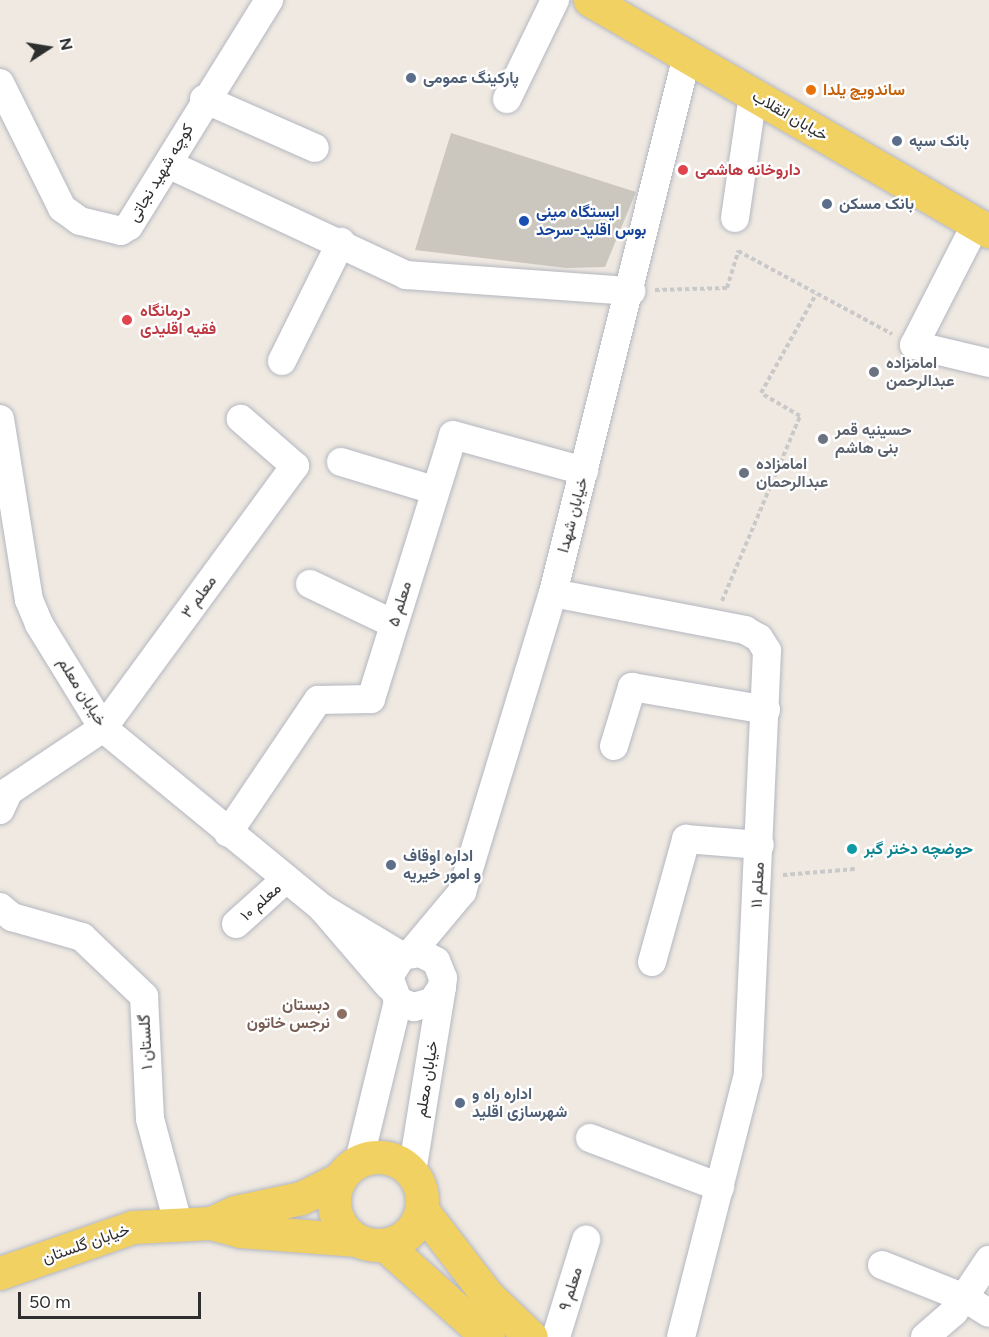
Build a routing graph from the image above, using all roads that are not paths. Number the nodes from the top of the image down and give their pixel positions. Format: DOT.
graph roads {
  1 [pos="269,0"];
  2 [pos="555,0"];
  3 [pos="590,0"];
  4 [pos="687,56"];
  5 [pos="0,83"];
  6 [pos="753,94"];
  7 [pos="204,99"];
  8 [pos="507,99"];
  9 [pos="315,148"];
  10 [pos="168,164"];
  11 [pos="735,218"];
  12 [pos="982,228"];
  13 [pos="341,242"];
  14 [pos="631,291"];
  15 [pos="282,361"];
  16 [pos="989,363"];
  17 [pos="0,419"];
  18 [pos="241,419"];
  19 [pos="340,462"];
  20 [pos="584,471"];
  21 [pos="434,490"];
  22 [pos="309,584"];
  23 [pos="553,594"];
  24 [pos="394,624"];
  25 [pos="766,710"];
  26 [pos="103,728"];
  27 [pos="614,746"];
  28 [pos="0,810"];
  29 [pos="228,833"];
  30 [pos="760,845"];
  31 [pos="286,879"];
  32 [pos="0,907"];
  33 [pos="322,908"];
  34 [pos="236,924"];
  35 [pos="407,954"];
  36 [pos="652,962"];
  37 [pos="442,987"];
  38 [pos="394,993"];
  39 [pos="590,1138"];
  40 [pos="349,1170"];
  41 [pos="412,1172"];
  42 [pos="720,1187"];
  43 [pos="422,1210"];
  44 [pos="178,1223"];
  45 [pos="211,1223"];
  46 [pos="586,1240"];
  47 [pos="371,1243"];
  48 [pos="989,1260"];
  49 [pos="882,1265"];
  50 [pos="0,1274"];
  51 [pos="965,1298"];
  52 [pos="989,1313"];
  53 [pos="488,1337"];
  54 [pos="531,1337"];
  55 [pos="556,1337"];
  56 [pos="681,1337"];
  57 [pos="925,1337"];
  1 -- 7 [label="street, کوچه شهید نجاتی"];
  2 -- 8 [label="street"];
  3 -- 4 [label="main road, خیابان انقلاب"];
  4 -- 6 [label="main road, خیابان انقلاب"];
  4 -- 14 [label="street, خیابان شهدا"];
  5 -- 10 [label="street, کوچه شهید نجاتی"];
  6 -- 11 [label="street"];
  6 -- 12 [label="main road, خیابان انقلاب"];
  7 -- 9 [label="street"];
  7 -- 10 [label="street, کوچه شهید نجاتی"];
  10 -- 13 [label="street"];
  12 -- 16 [label="street"];
  13 -- 14 [label="street"];
  13 -- 15 [label="street"];
  14 -- 20 [label="street, خیابان شهدا"];
  17 -- 26 [label="street, خیابان معلم"];
  18 -- 26 [label="street, معلم ۳"];
  19 -- 21 [label="street"];
  20 -- 21 [label="street, معلم ۵"];
  20 -- 23 [label="street, خیابان شهدا"];
  21 -- 24 [label="street, معلم ۵"];
  22 -- 24 [label="street"];
  23 -- 25 [label="street, معلم ۱۱"];
  23 -- 35 [label="street, خیابان شهدا"];
  24 -- 29 [label="street, معلم ۵"];
  25 -- 27 [label="street"];
  25 -- 30 [label="street, معلم ۱۱"];
  26 -- 28 [label="street, معلم ۳"];
  26 -- 29 [label="street, خیابان معلم"];
  29 -- 31 [label="street, خیابان معلم"];
  30 -- 36 [label="street"];
  30 -- 42 [label="street, معلم ۱۱"];
  31 -- 33 [label="street, خیابان معلم"];
  31 -- 34 [label="street, معلم ۱۰"];
  32 -- 44 [label="street, گلستان ۱"];
  33 -- 35 [label="street, خیابان معلم"];
  33 -- 38 [label="street, خیابان معلم"];
  35 -- 37 [label="street"];
  35 -- 38 [label="street"];
  37 -- 38 [label="street"];
  37 -- 41 [label="street, خیابان معلم"];
  38 -- 40 [label="street"];
  39 -- 42 [label="street"];
  40 -- 41 [label="main road"];
  40 -- 45 [label="main road"];
  40 -- 47 [label="main road"];
  41 -- 43 [label="main road"];
  42 -- 56 [label="street, معلم ۱۱"];
  43 -- 47 [label="main road"];
  43 -- 54 [label="main road"];
  44 -- 45 [label="main road, خیابان گلستان"];
  44 -- 50 [label="main road, خیابان گلستان"];
  45 -- 47 [label="main road"];
  46 -- 55 [label="street, معلم ۹"];
  47 -- 53 [label="main road"];
  48 -- 51 [label="street"];
  49 -- 51 [label="street"];
  51 -- 52 [label="street"];
  51 -- 57 [label="street"];
}
